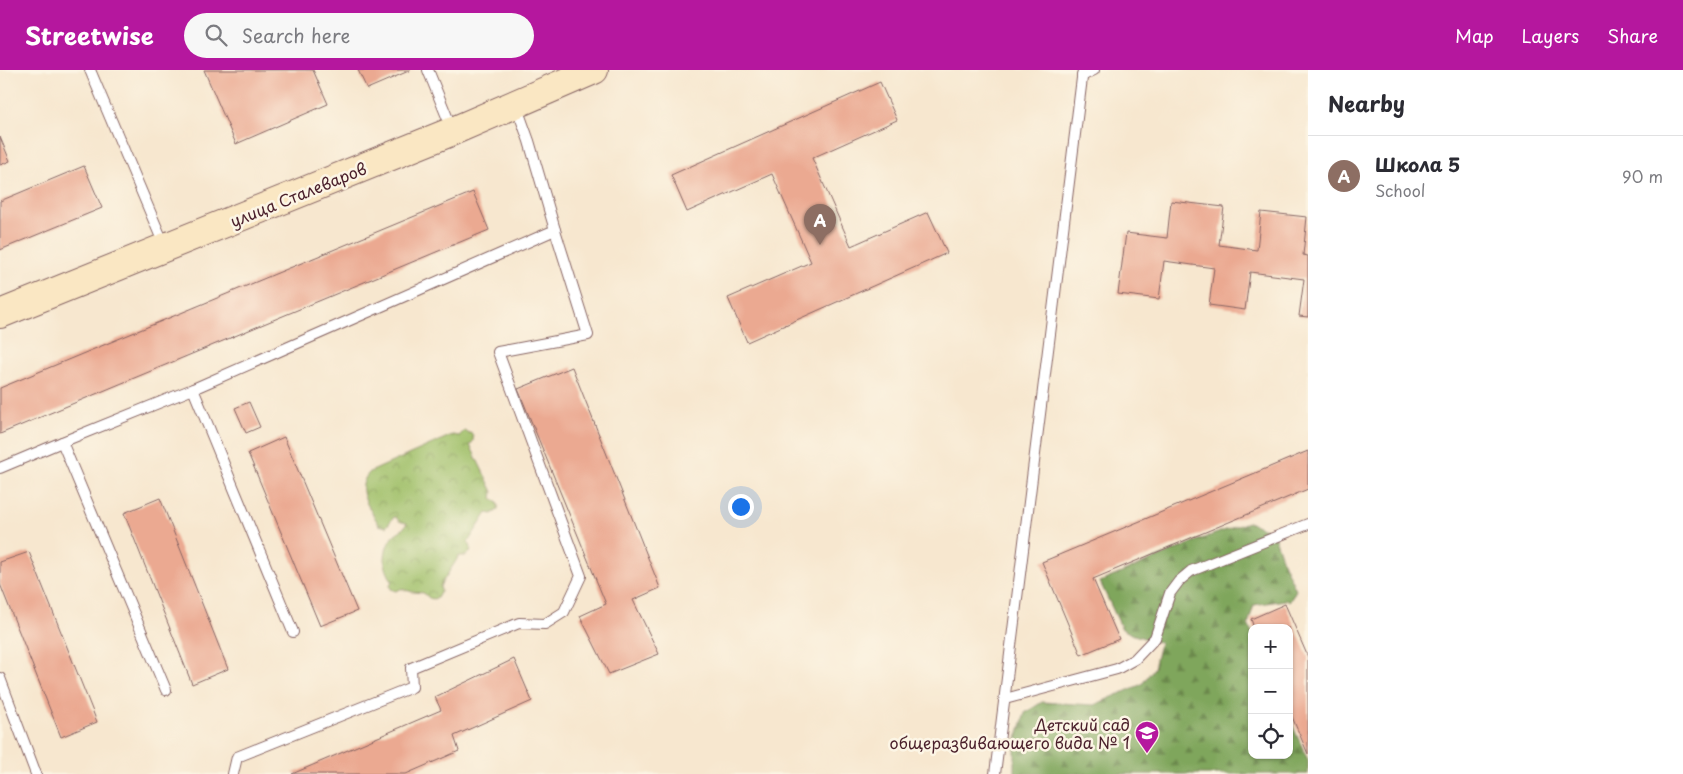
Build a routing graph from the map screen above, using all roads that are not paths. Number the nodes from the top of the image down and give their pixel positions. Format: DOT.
graph roads {
  1 [pos="90,70"];
  2 [pos="428,70"];
  3 [pos="594,70"];
  4 [pos="1094,70"];
  5 [pos="1082,73"];
  6 [pos="516,104"];
  7 [pos="453,131"];
  8 [pos="554,230"];
  9 [pos="165,248"];
  10 [pos="0,314"];
  11 [pos="193,388"];
  12 [pos="62,442"];
  13 [pos="0,468"];
  14 [pos="1306,526"];
  15 [pos="1308,537"];
  16 [pos="293,632"];
  17 [pos="0,678"];
  18 [pos="166,690"];
  19 [pos="1004,699"];
  20 [pos="36,774"];
  21 [pos="233,774"];
  22 [pos="995,774"];
  1 -- 9 [label="lane"];
  2 -- 7 [label="lane"];
  3 -- 6 [label="main road, улица Сталеваров"];
  4 -- 5 [label="lane"];
  5 -- 19 [label="lane"];
  6 -- 7 [label="main road, улица Сталеваров"];
  6 -- 8 [label="lane"];
  7 -- 9 [label="main road, улица Сталеваров"];
  8 -- 11 [label="lane"];
  8 -- 21 [label="lane"];
  9 -- 10 [label="main road, улица Сталеваров"];
  11 -- 12 [label="lane"];
  11 -- 16 [label="lane"];
  12 -- 13 [label="lane"];
  12 -- 18 [label="lane"];
  14 -- 15 [label="lane"];
  14 -- 19 [label="lane"];
  17 -- 20 [label="lane"];
  19 -- 22 [label="lane"];
}
